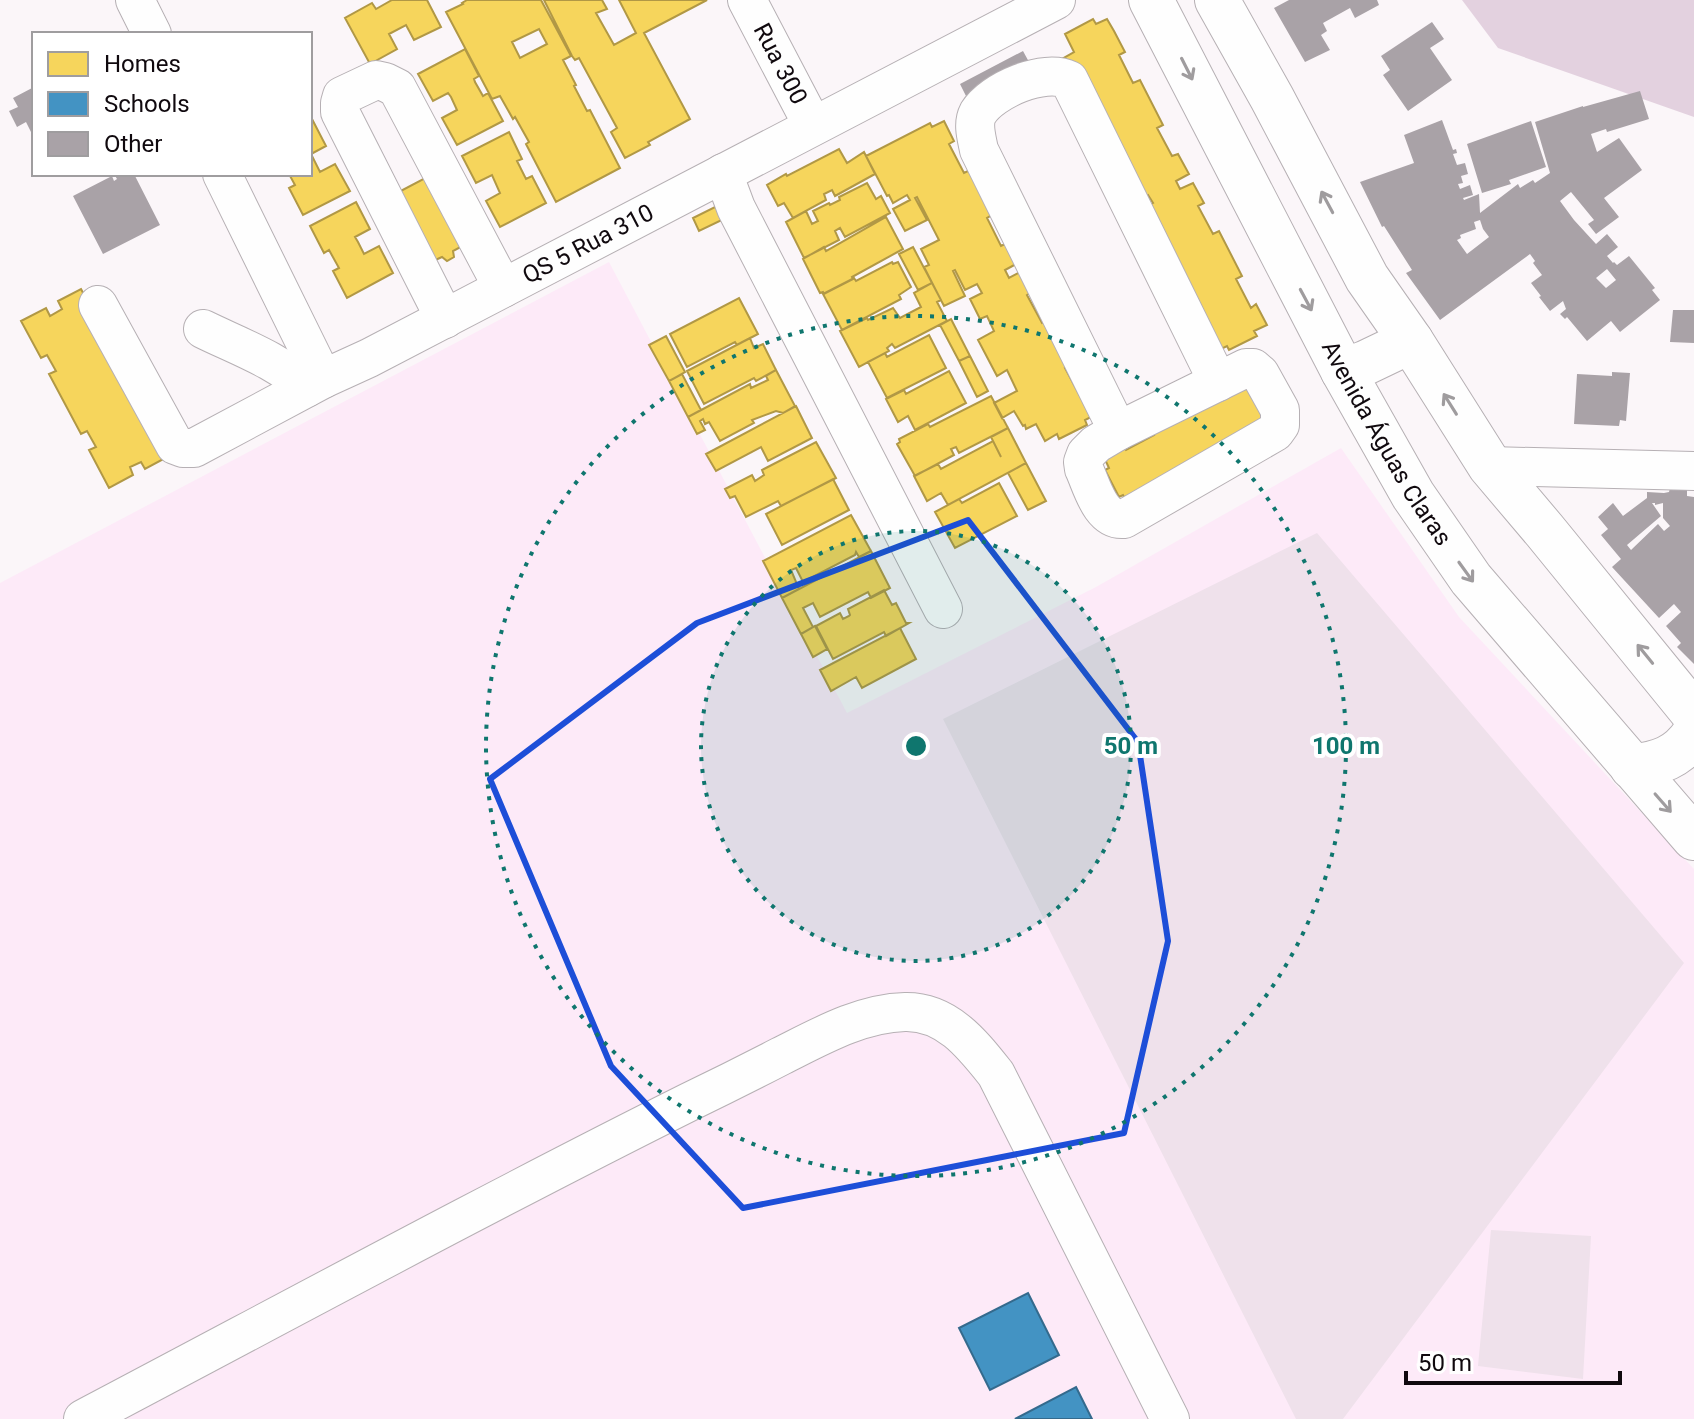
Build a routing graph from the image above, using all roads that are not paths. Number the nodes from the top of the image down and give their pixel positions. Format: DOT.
graph roads {
  1 [pos="135,0"];
  2 [pos="747,0"];
  3 [pos="1056,0"];
  4 [pos="1151,0"];
  5 [pos="1217,0"];
  6 [pos="151,32"];
  7 [pos="981,40"];
  8 [pos="1007,90"];
  9 [pos="813,126"];
  10 [pos="723,173"];
  11 [pos="223,176"];
  12 [pos="503,288"];
  13 [pos="98,305"];
  14 [pos="445,319"];
  15 [pos="203,329"];
  16 [pos="1411,341"];
  17 [pos="1343,371"];
  18 [pos="1218,382"];
  19 [pos="314,384"];
  20 [pos="1118,431"];
  21 [pos="1490,466"];
  22 [pos="1557,468"];
  23 [pos="1694,471"];
  24 [pos="1522,505"];
  25 [pos="943,609"];
  26 [pos="1694,714"];
  27 [pos="1694,734"];
  28 [pos="1632,767"];
  29 [pos="1694,838"];
  30 [pos="83,1419"];
  31 [pos="1170,1419"];
  1 -- 6 [label="street"];
  2 -- 9 [label="street, Rua 300"];
  3 -- 7 [label="street, QS 5 Rua 310"];
  4 -- 17 [label="main road, Avenida Águas Claras, one-way"];
  16 -- 5 [label="main road, one-way"];
  7 -- 8 [label="street"];
  7 -- 9 [label="street, QS 5 Rua 310"];
  8 -- 18 [label="street"];
  8 -- 20 [label="street"];
  9 -- 10 [label="street, QS 5 Rua 310"];
  10 -- 12 [label="street, QS 5 Rua 310"];
  10 -- 25 [label="street"];
  11 -- 19 [label="street"];
  12 -- 14 [label="street, QS 5 Rua 310"];
  12 -- 14 [label="street"];
  13 -- 19 [label="street, QS 5 Rua 310"];
  14 -- 19 [label="street, QS 5 Rua 310"];
  15 -- 19 [label="street"];
  16 -- 17 [label="main road"];
  21 -- 16 [label="main road, one-way"];
  17 -- 28 [label="main road, Avenida Águas Claras, one-way"];
  18 -- 20 [label="street"];
  18 -- 20 [label="street"];
  21 -- 22 [label="street"];
  21 -- 24 [label="main road"];
  22 -- 23 [label="street"];
  22 -- 24 [label="street"];
  26 -- 24 [label="main road, one-way"];
  27 -- 28 [label="main road"];
  28 -- 29 [label="main road, Avenida Águas Claras, one-way"];
  30 -- 31 [label="street"];
}
